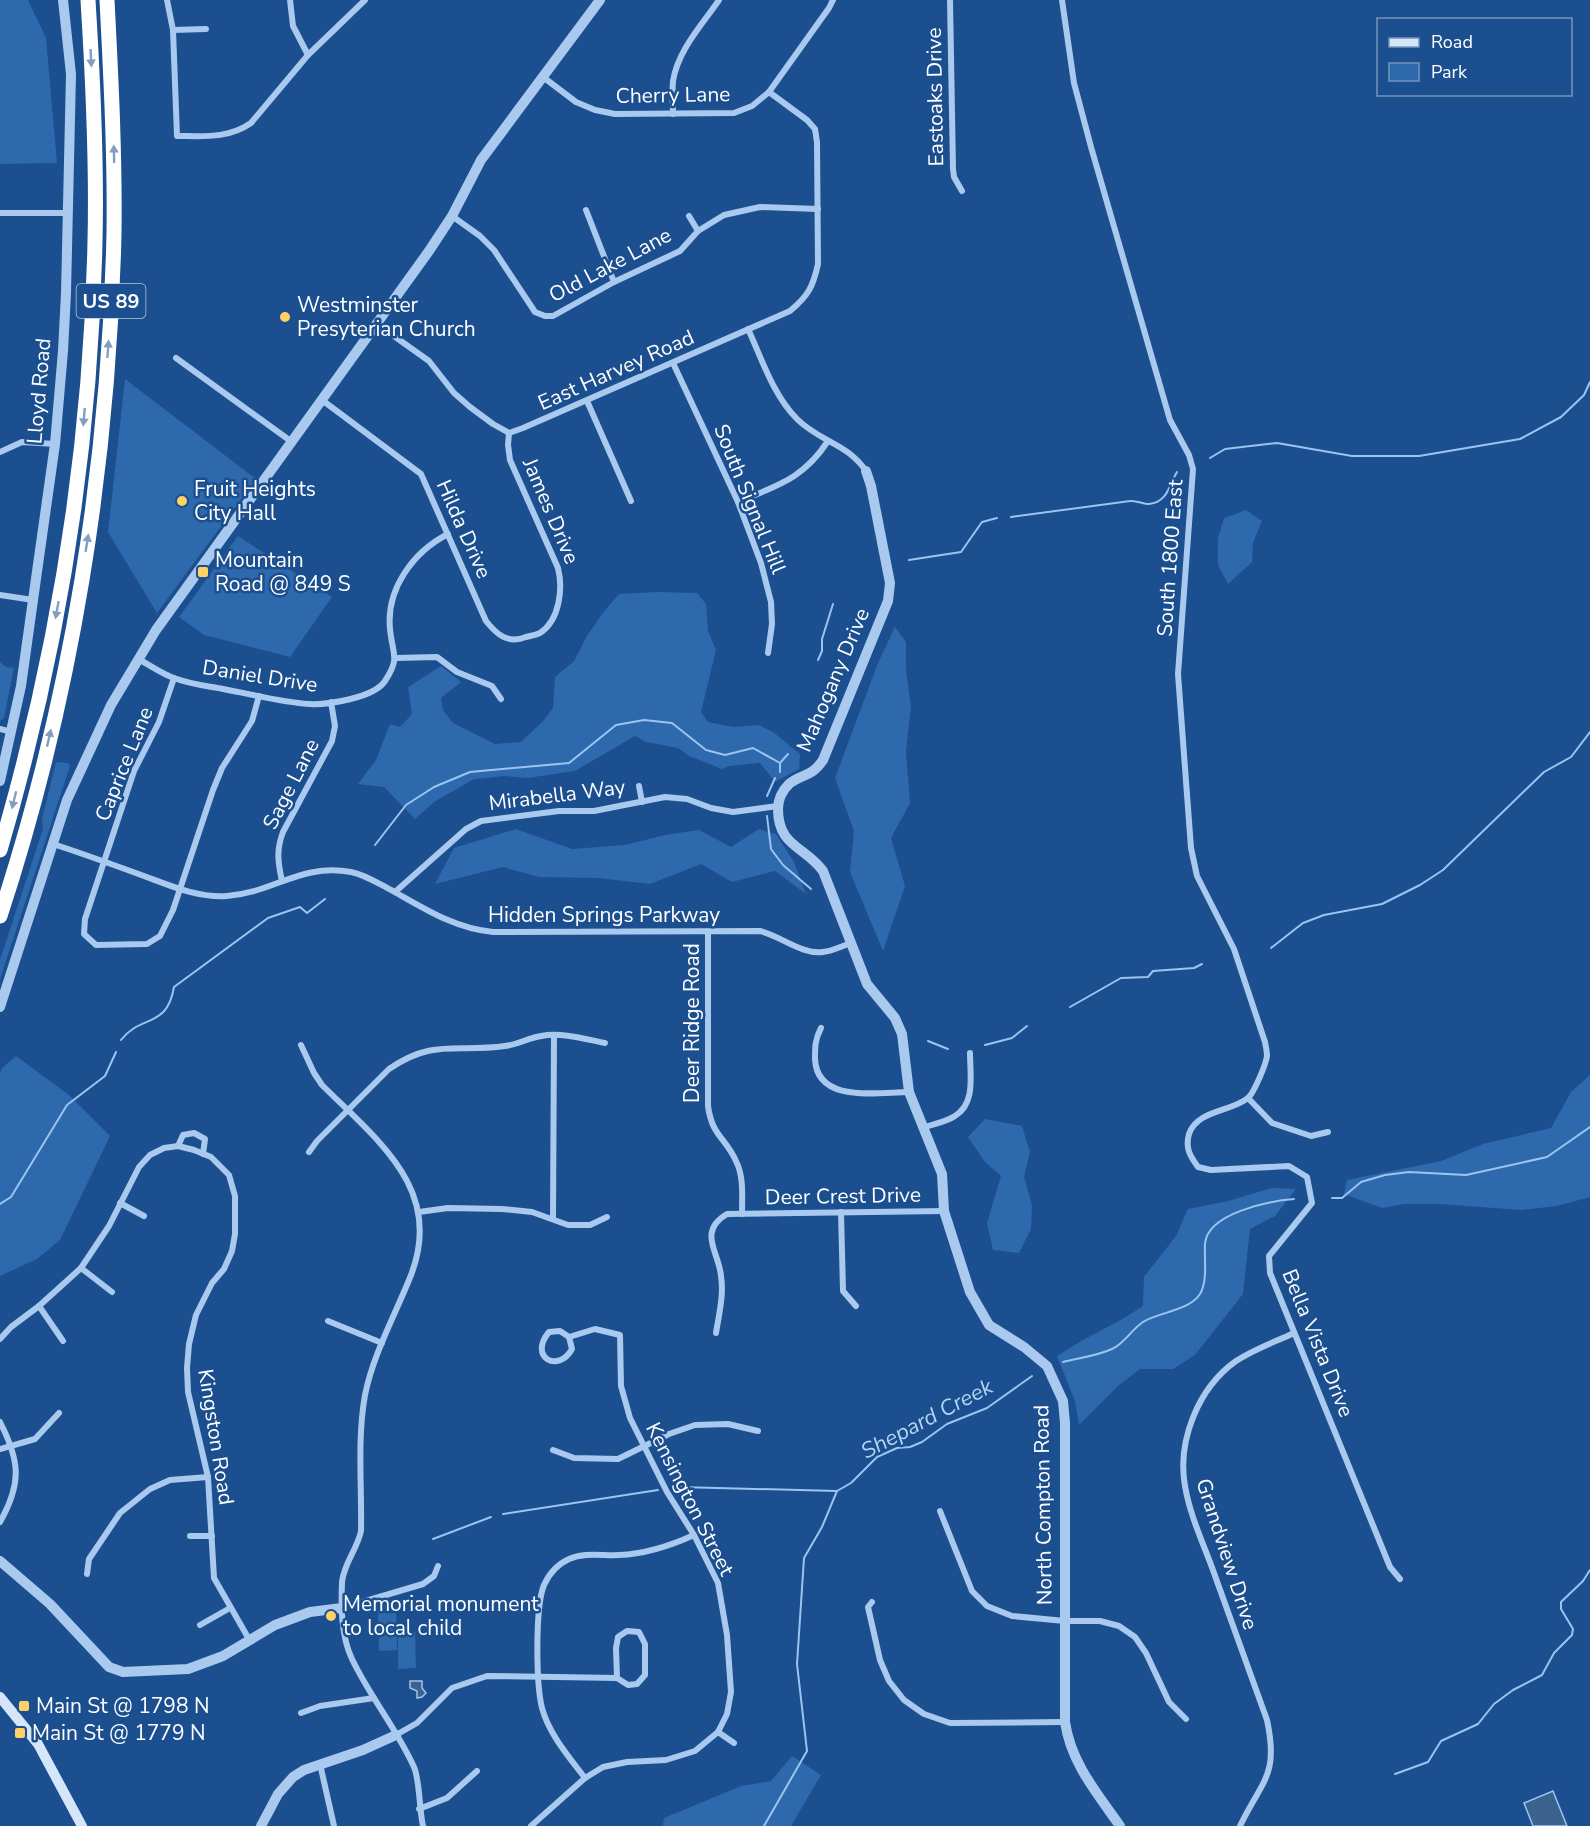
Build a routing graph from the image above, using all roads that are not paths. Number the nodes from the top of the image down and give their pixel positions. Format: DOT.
graph roads {
  1 [pos="63,0"];
  2 [pos="87,0"];
  3 [pos="107,0"];
  4 [pos="167,0"];
  5 [pos="290,0"];
  6 [pos="365,0"];
  7 [pos="600,0"];
  8 [pos="720,0"];
  9 [pos="833,0"];
  10 [pos="950,0"];
  11 [pos="1062,0"];
  12 [pos="206,29"];
  13 [pos="172,30"];
  14 [pos="308,55"];
  15 [pos="543,77"];
  16 [pos="769,92"];
  17 [pos="673,114"];
  18 [pos="962,191"];
  19 [pos="818,209"];
  20 [pos="586,210"];
  21 [pos="0,213"];
  22 [pos="68,213"];
  23 [pos="452,216"];
  24 [pos="689,216"];
  25 [pos="698,231"];
  26 [pos="614,282"];
  27 [pos="377,324"];
  28 [pos="748,329"];
  29 [pos="176,358"];
  30 [pos="673,363"];
  31 [pos="322,400"];
  32 [pos="587,400"];
  33 [pos="509,432"];
  34 [pos="828,441"];
  35 [pos="292,442"];
  36 [pos="54,444"];
  37 [pos="0,452"];
  38 [pos="866,471"];
  39 [pos="631,501"];
  40 [pos="738,502"];
  41 [pos="448,534"];
  42 [pos="0,595"];
  43 [pos="33,600"];
  44 [pos="505,639"];
  45 [pos="768,653"];
  46 [pos="396,658"];
  47 [pos="138,659"];
  48 [pos="174,678"];
  49 [pos="259,696"];
  50 [pos="501,699"];
  51 [pos="331,702"];
  52 [pos="0,729"];
  53 [pos="12,732"];
  54 [pos="0,781"];
  55 [pos="639,786"];
  56 [pos="642,802"];
  57 [pos="778,806"];
  58 [pos="53,844"];
  59 [pos="0,850"];
  60 [pos="104,861"];
  61 [pos="282,881"];
  62 [pos="180,889"];
  63 [pos="395,892"];
  64 [pos="0,916"];
  65 [pos="708,932"];
  66 [pos="851,943"];
  67 [pos="0,1007"];
  68 [pos="821,1028"];
  69 [pos="554,1036"];
  70 [pos="605,1043"];
  71 [pos="301,1046"];
  72 [pos="970,1053"];
  73 [pos="909,1092"];
  74 [pos="1248,1098"];
  75 [pos="347,1110"];
  76 [pos="923,1128"];
  77 [pos="1328,1132"];
  78 [pos="178,1146"];
  79 [pos="309,1152"];
  80 [pos="203,1154"];
  81 [pos="120,1203"];
  82 [pos="944,1210"];
  83 [pos="418,1212"];
  84 [pos="841,1212"];
  85 [pos="742,1214"];
  86 [pos="144,1216"];
  87 [pos="607,1217"];
  88 [pos="553,1219"];
  89 [pos="81,1268"];
  90 [pos="112,1292"];
  91 [pos="39,1306"];
  92 [pos="856,1306"];
  93 [pos="328,1321"];
  94 [pos="716,1333"];
  95 [pos="1294,1333"];
  96 [pos="569,1336"];
  97 [pos="0,1339"];
  98 [pos="63,1341"];
  99 [pos="382,1343"];
  100 [pos="58,1413"];
  101 [pos="0,1422"];
  102 [pos="758,1431"];
  103 [pos="644,1446"];
  104 [pos="13,1447"];
  105 [pos="0,1449"];
  106 [pos="553,1450"];
  107 [pos="208,1477"];
  108 [pos="940,1511"];
  109 [pos="0,1522"];
  110 [pos="694,1535"];
  111 [pos="190,1536"];
  112 [pos="212,1536"];
  113 [pos="0,1561"];
  114 [pos="438,1566"];
  115 [pos="87,1574"];
  116 [pos="1400,1579"];
  117 [pos="872,1602"];
  118 [pos="230,1608"];
  119 [pos="342,1608"];
  120 [pos="1065,1621"];
  121 [pos="200,1626"];
  122 [pos="250,1641"];
  123 [pos="539,1677"];
  124 [pos="617,1678"];
  125 [pos="0,1697"];
  126 [pos="374,1698"];
  127 [pos="301,1713"];
  128 [pos="1186,1719"];
  129 [pos="1065,1722"];
  130 [pos="718,1732"];
  131 [pos="396,1735"];
  132 [pos="734,1743"];
  133 [pos="320,1763"];
  134 [pos="477,1771"];
  135 [pos="585,1778"];
  136 [pos="419,1809"];
  137 [pos="1242,1825"];
  138 [pos="82,1826"];
  139 [pos="261,1826"];
  140 [pos="334,1826"];
  141 [pos="423,1826"];
  142 [pos="531,1826"];
  143 [pos="1120,1826"];
  1 -- 22 [label="street, Lloyd Road"];
  2 -- 59 [label="highway, US 89, one-way"];
  64 -- 3 [label="highway, US 89, one-way"];
  4 -- 13 [label="street"];
  5 -- 14 [label="street"];
  6 -- 14 [label="street"];
  7 -- 15 [label="street"];
  8 -- 17 [label="street"];
  9 -- 16 [label="street, Cherry Lane"];
  10 -- 18 [label="street, Eastoaks Drive"];
  11 -- 74 [label="street, South 1800 East"];
  12 -- 13 [label="street"];
  13 -- 14 [label="street"];
  15 -- 17 [label="street, Cherry Lane"];
  15 -- 23 [label="street"];
  16 -- 17 [label="street, Cherry Lane"];
  16 -- 19 [label="street, East Harvey Road"];
  19 -- 25 [label="street, Old Lake Lane"];
  19 -- 28 [label="street, East Harvey Road"];
  20 -- 26 [label="street"];
  21 -- 22 [label="street"];
  22 -- 36 [label="street, Lloyd Road"];
  23 -- 26 [label="street, Old Lake Lane"];
  23 -- 27 [label="street"];
  24 -- 25 [label="street"];
  25 -- 26 [label="street, Old Lake Lane"];
  27 -- 31 [label="street"];
  27 -- 33 [label="street"];
  28 -- 30 [label="street, East Harvey Road"];
  28 -- 34 [label="street, Mahogany Drive"];
  29 -- 35 [label="street"];
  30 -- 32 [label="street, East Harvey Road"];
  30 -- 40 [label="street, South Signal Hill"];
  31 -- 35 [label="street"];
  31 -- 41 [label="street, Hilda Drive"];
  32 -- 33 [label="street, East Harvey Road"];
  32 -- 39 [label="street"];
  33 -- 44 [label="street, James Drive"];
  34 -- 38 [label="street, Mahogany Drive"];
  34 -- 40 [label="street"];
  35 -- 47 [label="street"];
  36 -- 37 [label="street"];
  36 -- 43 [label="street, Lloyd Road"];
  38 -- 57 [label="street, Mahogany Drive"];
  40 -- 45 [label="street, South Signal Hill"];
  41 -- 44 [label="street, Hilda Drive"];
  41 -- 46 [label="street"];
  42 -- 43 [label="street"];
  43 -- 53 [label="street, Lloyd Road"];
  46 -- 50 [label="street"];
  46 -- 51 [label="street, Daniel Drive"];
  47 -- 48 [label="street, Daniel Drive"];
  47 -- 58 [label="street"];
  48 -- 49 [label="street, Daniel Drive"];
  48 -- 60 [label="street, Caprice Lane"];
  49 -- 51 [label="street, Daniel Drive"];
  49 -- 62 [label="street"];
  51 -- 61 [label="street, Sage Lane"];
  52 -- 53 [label="street"];
  53 -- 54 [label="street, Lloyd Road"];
  55 -- 56 [label="street, Mirabella Way"];
  56 -- 57 [label="street, Mirabella Way"];
  56 -- 63 [label="street, Mirabella Way"];
  57 -- 66 [label="street"];
  58 -- 60 [label="street, Hidden Springs Parkway"];
  58 -- 67 [label="street"];
  60 -- 62 [label="street, Hidden Springs Parkway"];
  60 -- 62 [label="street, Caprice Lane"];
  61 -- 62 [label="street, Hidden Springs Parkway"];
  61 -- 63 [label="street, Hidden Springs Parkway"];
  63 -- 65 [label="street, Hidden Springs Parkway"];
  65 -- 66 [label="street, Hidden Springs Parkway"];
  65 -- 85 [label="street, Deer Ridge Road"];
  66 -- 73 [label="street"];
  68 -- 73 [label="street"];
  69 -- 70 [label="street"];
  69 -- 75 [label="street"];
  69 -- 88 [label="street"];
  71 -- 75 [label="street"];
  72 -- 76 [label="street"];
  73 -- 76 [label="street"];
  74 -- 77 [label="street"];
  74 -- 95 [label="street, Bella Vista Drive"];
  75 -- 79 [label="street"];
  75 -- 83 [label="street"];
  76 -- 82 [label="street"];
  78 -- 80 [label="street, Kingston Road"];
  78 -- 80 [label="street"];
  78 -- 81 [label="street"];
  80 -- 107 [label="street, Kingston Road"];
  81 -- 86 [label="street"];
  81 -- 89 [label="street"];
  82 -- 84 [label="street, Deer Crest Drive"];
  82 -- 120 [label="street, North Compton Road"];
  83 -- 88 [label="street"];
  83 -- 99 [label="street"];
  84 -- 85 [label="street, Deer Crest Drive"];
  84 -- 92 [label="street"];
  85 -- 94 [label="street, Deer Crest Drive"];
  87 -- 88 [label="street"];
  89 -- 90 [label="street"];
  89 -- 91 [label="street"];
  91 -- 97 [label="street"];
  91 -- 98 [label="street"];
  93 -- 99 [label="street"];
  95 -- 116 [label="street, Bella Vista Drive"];
  95 -- 137 [label="street, Grandview Drive"];
  96 -- 96 [label="street"];
  96 -- 103 [label="street, Kensington Street"];
  99 -- 119 [label="street"];
  100 -- 104 [label="street"];
  101 -- 104 [label="street"];
  102 -- 103 [label="street"];
  103 -- 106 [label="street"];
  103 -- 110 [label="street, Kensington Street"];
  104 -- 105 [label="street"];
  104 -- 109 [label="street"];
  107 -- 112 [label="street, Kingston Road"];
  107 -- 115 [label="street"];
  108 -- 120 [label="street"];
  110 -- 123 [label="street"];
  110 -- 130 [label="street, Kensington Street"];
  111 -- 112 [label="street"];
  112 -- 118 [label="street, Kingston Road"];
  113 -- 122 [label="street"];
  114 -- 119 [label="street"];
  117 -- 129 [label="street"];
  118 -- 121 [label="street"];
  118 -- 122 [label="street, Kingston Road"];
  119 -- 122 [label="street"];
  119 -- 126 [label="street"];
  120 -- 128 [label="street"];
  120 -- 129 [label="street, North Compton Road"];
  123 -- 124 [label="street"];
  123 -- 131 [label="street"];
  123 -- 135 [label="street"];
  124 -- 124 [label="street"];
  125 -- 138 [label="main road"];
  126 -- 127 [label="street"];
  126 -- 131 [label="street"];
  129 -- 143 [label="street, North Compton Road"];
  130 -- 132 [label="street"];
  130 -- 135 [label="street"];
  131 -- 133 [label="street"];
  131 -- 136 [label="street"];
  133 -- 139 [label="street"];
  133 -- 140 [label="street"];
  134 -- 136 [label="street"];
  135 -- 142 [label="street"];
  136 -- 141 [label="street"];
}
